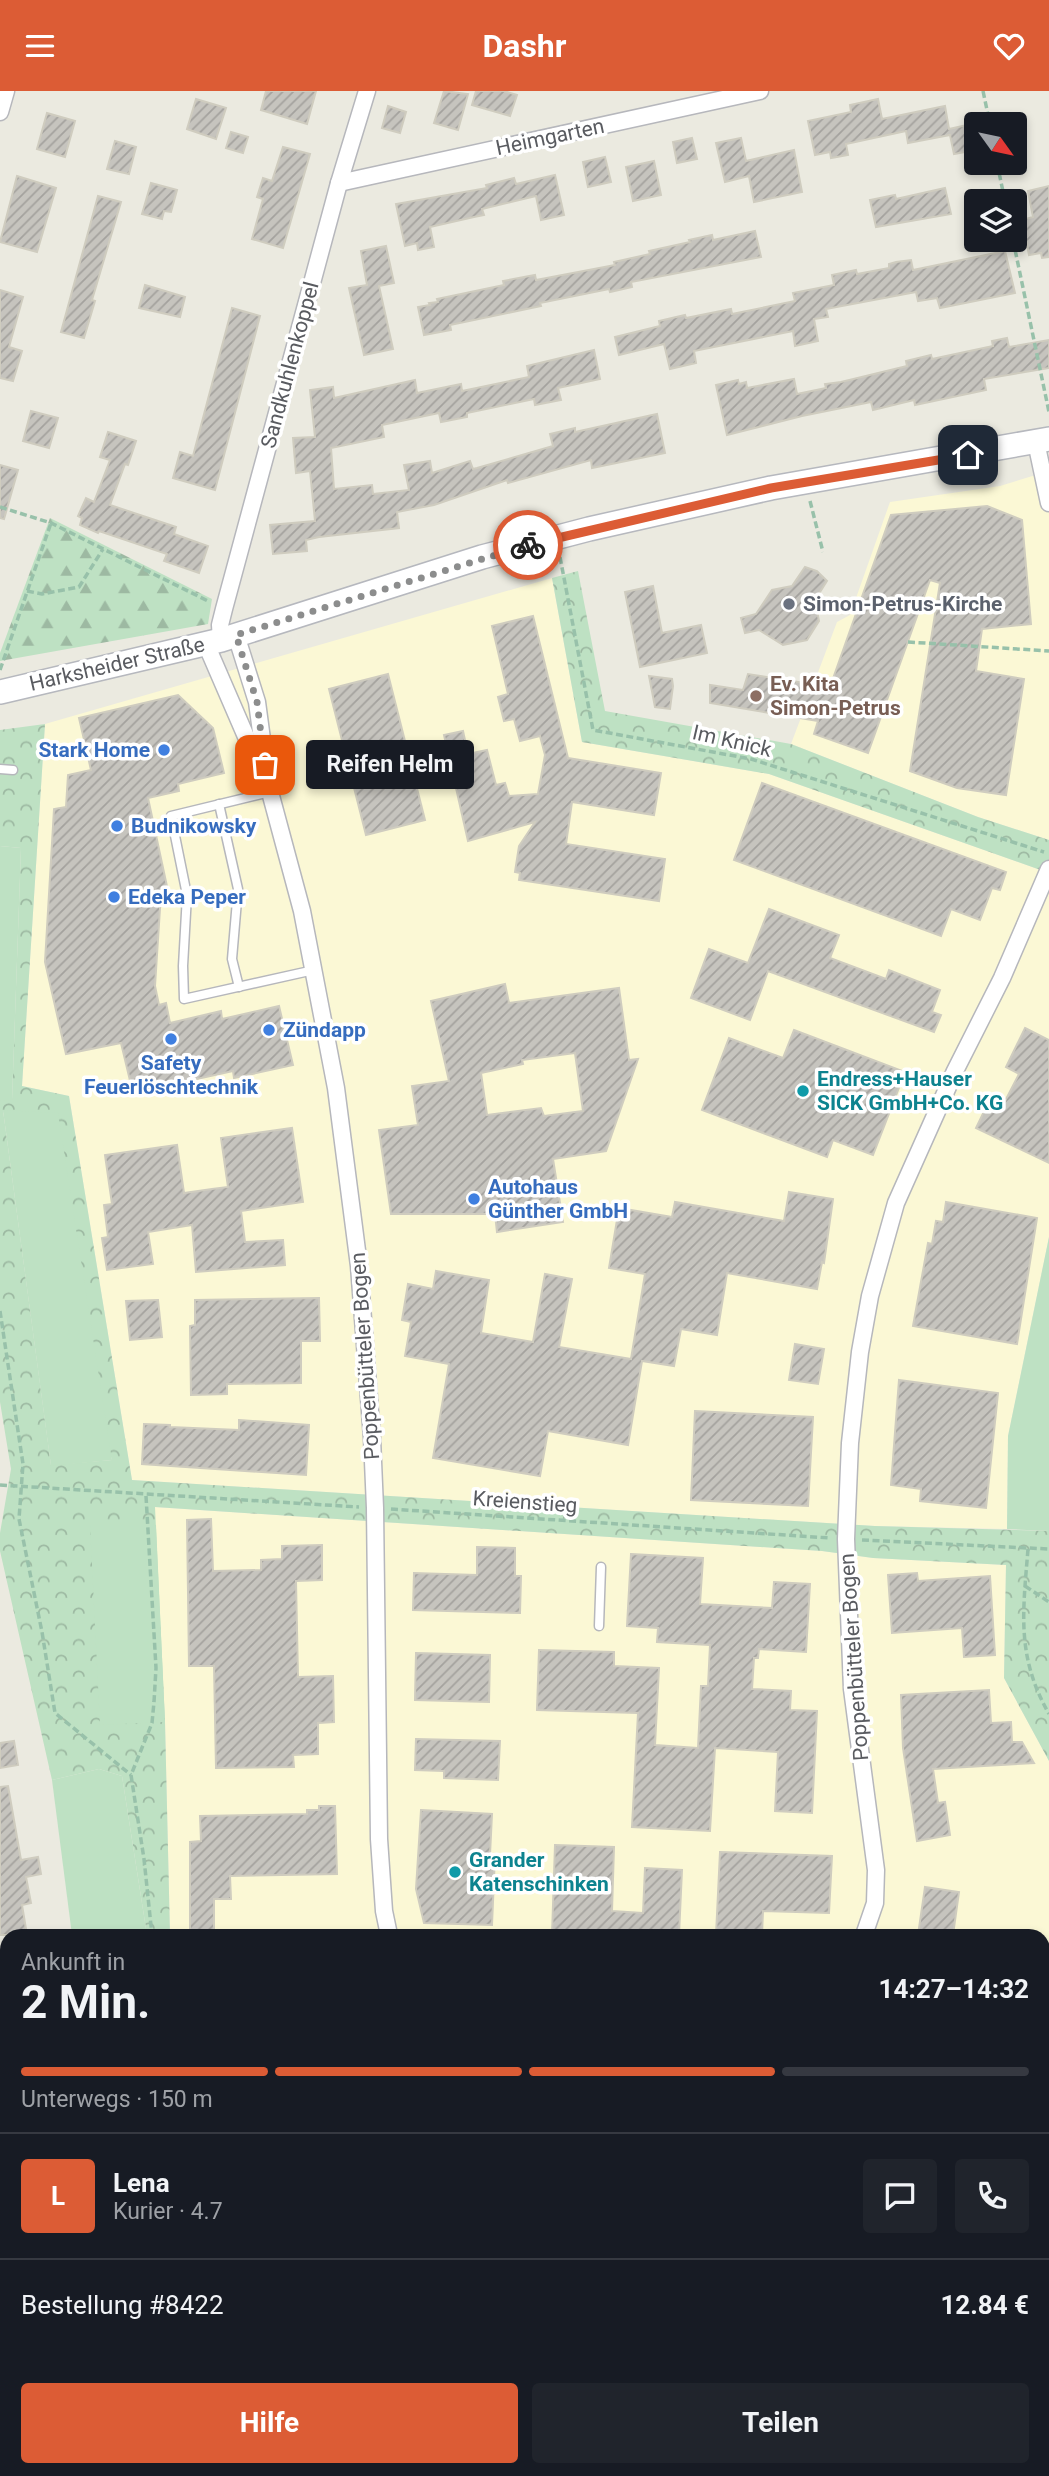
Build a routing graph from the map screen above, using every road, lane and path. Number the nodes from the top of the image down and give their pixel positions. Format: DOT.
graph roads {
  1 [pos="367,91"];
  2 [pos="760,91"];
  3 [pos="983,91"];
  4 [pos="987,112"];
  5 [pos="339,183"];
  6 [pos="1016,252"];
  7 [pos="1049,412"];
  8 [pos="1042,440"];
  9 [pos="1049,503"];
  10 [pos="0,507"];
  11 [pos="814,519"];
  12 [pos="51,523"];
  13 [pos="556,537"];
  14 [pos="103,549"];
  15 [pos="823,552"];
  16 [pos="27,591"];
  17 [pos="224,609"];
  18 [pos="221,640"];
  19 [pos="908,642"];
  20 [pos="1049,651"];
  21 [pos="0,670"];
  22 [pos="0,692"];
  23 [pos="0,769"];
  24 [pos="13,771"];
  25 [pos="269,789"];
  26 [pos="219,804"];
  27 [pos="1049,854"];
  28 [pos="1049,869"];
  29 [pos="314,970"];
  30 [pos="239,986"];
  31 [pos="0,1311"];
  32 [pos="0,1485"];
  33 [pos="20,1486"];
  34 [pos="146,1496"];
  35 [pos="375,1508"];
  36 [pos="846,1539"];
  37 [pos="1028,1549"];
  38 [pos="1049,1549"];
  39 [pos="601,1567"];
  40 [pos="1025,1586"];
  41 [pos="1049,1602"];
  42 [pos="599,1626"];
  43 [pos="1049,1714"];
  44 [pos="131,1775"];
  45 [pos="151,1929"];
  46 [pos="388,1929"];
  47 [pos="866,1929"];
  1 -- 5 [label="street, Sandkuhlenkoppel"];
  2 -- 5 [label="street, Heimgarten"];
  3 -- 4 [label="path"];
  5 -- 17 [label="street, Sandkuhlenkoppel"];
  6 -- 7 [label="path"];
  8 -- 9 [label="street"];
  8 -- 13 [label="main road, Harksheider Straße"];
  10 -- 12 [label="path"];
  11 -- 15 [label="path"];
  12 -- 14 [label="path"];
  12 -- 16 [label="path"];
  13 -- 18 [label="main road, Harksheider Straße"];
  13 -- 27 [label="path, Im Knick"];
  14 -- 16 [label="path"];
  14 -- 17 [label="path"];
  16 -- 21 [label="path"];
  17 -- 18 [label="street, Sandkuhlenkoppel"];
  18 -- 22 [label="main road, Harksheider Straße"];
  18 -- 25 [label="street, Poppenbütteler Bogen"];
  18 -- 25 [label="street, Poppenbütteler Bogen"];
  19 -- 20 [label="path"];
  23 -- 24 [label="lane"];
  25 -- 26 [label="lane"];
  25 -- 29 [label="street, Poppenbütteler Bogen"];
  26 -- 30 [label="lane"];
  26 -- 30 [label="lane"];
  28 -- 36 [label="street, Poppenbütteler Bogen"];
  29 -- 30 [label="lane"];
  29 -- 35 [label="street, Poppenbütteler Bogen"];
  31 -- 33 [label="path"];
  32 -- 33 [label="path, Kreienstieg"];
  33 -- 34 [label="path, Kreienstieg"];
  33 -- 44 [label="path"];
  34 -- 35 [label="path, Kreienstieg"];
  34 -- 44 [label="path"];
  35 -- 36 [label="path, Kreienstieg"];
  35 -- 46 [label="street, Poppenbütteler Bogen"];
  36 -- 37 [label="path, Kreienstieg"];
  36 -- 47 [label="street, Poppenbütteler Bogen"];
  37 -- 38 [label="path, Kreienstieg"];
  37 -- 40 [label="path"];
  39 -- 42 [label="lane"];
  40 -- 41 [label="path"];
  40 -- 43 [label="path"];
  44 -- 45 [label="path"];
}
